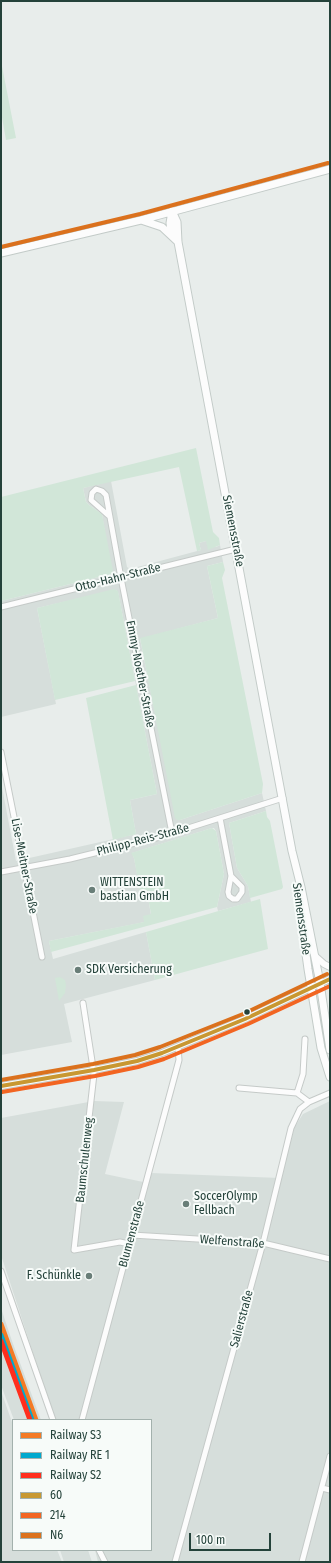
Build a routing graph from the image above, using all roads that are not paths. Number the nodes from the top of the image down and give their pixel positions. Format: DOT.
graph roads {
  1 [pos="330,169"];
  2 [pos="172,211"];
  3 [pos="141,220"];
  4 [pos="172,236"];
  5 [pos="178,242"];
  6 [pos="1,253"];
  7 [pos="109,516"];
  8 [pos="236,549"];
  9 [pos="121,578"];
  10 [pos="1,607"];
  11 [pos="1,752"];
  12 [pos="283,798"];
  13 [pos="220,818"];
  14 [pos="172,833"];
  15 [pos="292,851"];
  16 [pos="24,868"];
  17 [pos="1,872"];
  18 [pos="231,876"];
  19 [pos="315,956"];
  20 [pos="42,957"];
  21 [pos="330,967"];
  22 [pos="330,978"];
  23 [pos="320,983"];
  24 [pos="311,987"];
  25 [pos="84,1003"];
  26 [pos="305,1039"];
  27 [pos="178,1047"];
  28 [pos="330,1050"];
  29 [pos="94,1070"];
  30 [pos="330,1077"];
  31 [pos="1,1086"];
  32 [pos="239,1088"];
  33 [pos="330,1092"];
  34 [pos="297,1093"];
  35 [pos="309,1102"];
  36 [pos="132,1235"];
  37 [pos="263,1243"];
  38 [pos="130,1244"];
  39 [pos="330,1259"];
  40 [pos="1,1271"];
  41 [pos="53,1419"];
  42 [pos="82,1419"];
  43 [pos="330,1456"];
  44 [pos="322,1488"];
  45 [pos="330,1490"];
  46 [pos="99,1551"];
  47 [pos="104,1562"];
  48 [pos="175,1562"];
  49 [pos="302,1562"];
  1 -- 2 [label="main road"];
  2 -- 3 [label="main road"];
  2 -- 4 [label="main road"];
  2 -- 5 [label="main road, Siemensstraße"];
  3 -- 4 [label="main road"];
  3 -- 6 [label="main road"];
  4 -- 5 [label="main road"];
  5 -- 8 [label="main road, Siemensstraße"];
  7 -- 7 [label="street, Emmy-Noether-Straße"];
  7 -- 9 [label="street, Emmy-Noether-Straße"];
  8 -- 9 [label="street, Otto-Hahn-Straße"];
  8 -- 12 [label="main road, Siemensstraße"];
  9 -- 10 [label="street, Otto-Hahn-Straße"];
  9 -- 14 [label="street, Emmy-Noether-Straße"];
  11 -- 16 [label="street, Lise-Meitner-Straße"];
  12 -- 13 [label="street, Philipp-Reis-Straße"];
  12 -- 15 [label="main road, Siemensstraße"];
  13 -- 14 [label="street, Philipp-Reis-Straße"];
  13 -- 18 [label="street"];
  14 -- 16 [label="street, Philipp-Reis-Straße"];
  15 -- 19 [label="main road, Siemensstraße"];
  15 -- 24 [label="main road, Siemensstraße"];
  16 -- 17 [label="street, Philipp-Reis-Straße"];
  16 -- 20 [label="street, Lise-Meitner-Straße"];
  19 -- 21 [label="street"];
  19 -- 23 [label="main road, Siemensstraße"];
  22 -- 23 [label="street"];
  23 -- 24 [label="street"];
  23 -- 28 [label="main road, Siemensstraße"];
  24 -- 27 [label="street"];
  24 -- 30 [label="main road, Siemensstraße"];
  25 -- 29 [label="street, Baumschulenweg"];
  26 -- 34 [label="street"];
  27 -- 29 [label="street"];
  27 -- 36 [label="street, Blumenstraße"];
  29 -- 31 [label="street"];
  29 -- 38 [label="street, Baumschulenweg"];
  32 -- 34 [label="street"];
  33 -- 35 [label="street, Salierstraße"];
  34 -- 35 [label="street"];
  35 -- 37 [label="street, Salierstraße"];
  36 -- 37 [label="street, Welfenstraße"];
  36 -- 38 [label="street, Blumenstraße"];
  37 -- 39 [label="street, Welfenstraße"];
  37 -- 48 [label="street, Salierstraße"];
  38 -- 42 [label="street, Blumenstraße"];
  40 -- 41 [label="street"];
  43 -- 44 [label="street"];
  44 -- 45 [label="street"];
  44 -- 49 [label="street"];
  46 -- 47 [label="street"];
}
